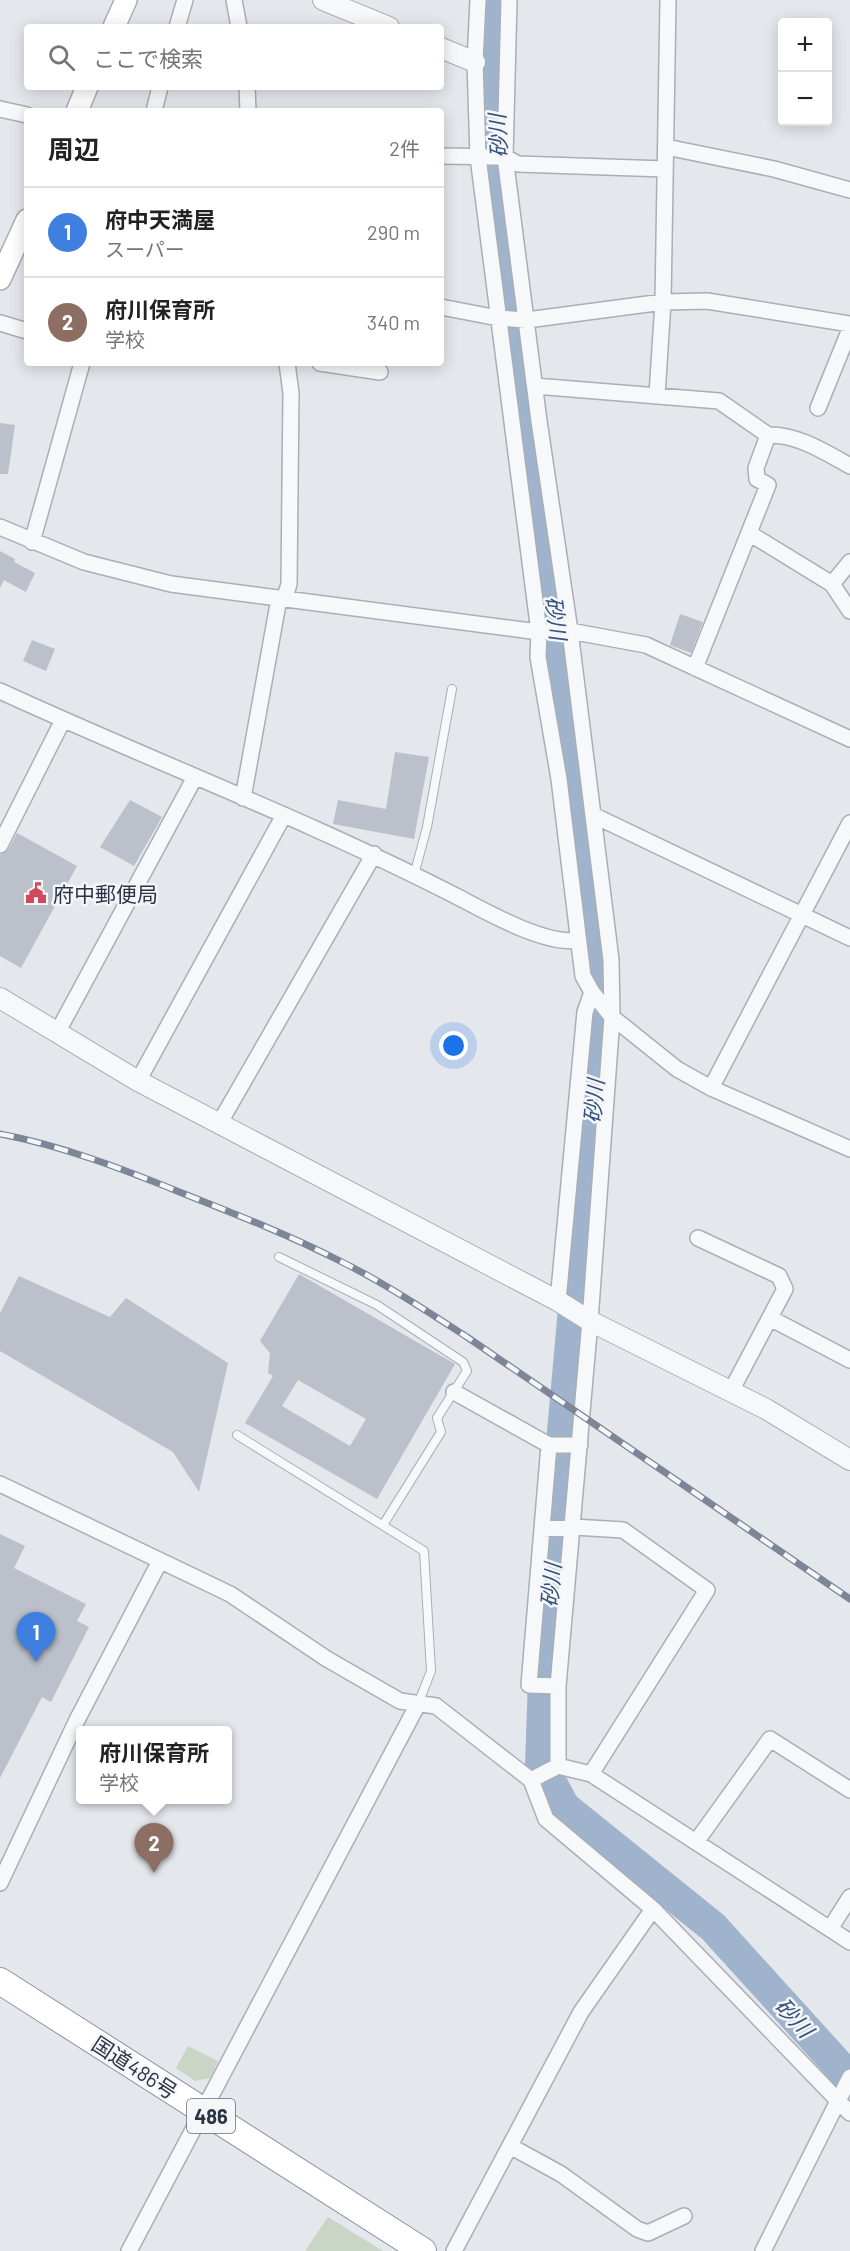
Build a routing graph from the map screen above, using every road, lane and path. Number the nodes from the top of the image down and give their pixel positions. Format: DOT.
graph roads {
  1 [pos="126,0"];
  2 [pos="185,0"];
  3 [pos="234,0"];
  4 [pos="323,0"];
  5 [pos="478,0"];
  6 [pos="509,0"];
  7 [pos="668,0"];
  8 [pos="115,24"];
  9 [pos="178,24"];
  10 [pos="238,24"];
  11 [pos="382,24"];
  12 [pos="444,49"];
  13 [pos="475,62"];
  14 [pos="86,90"];
  15 [pos="159,90"];
  16 [pos="247,90"];
  17 [pos="77,108"];
  18 [pos="155,108"];
  19 [pos="248,108"];
  20 [pos="0,109"];
  21 [pos="24,114"];
  22 [pos="666,147"];
  23 [pos="444,156"];
  24 [pos="478,157"];
  25 [pos="505,157"];
  26 [pos="665,169"];
  27 [pos="850,190"];
  28 [pos="24,227"];
  29 [pos="0,279"];
  30 [pos="663,302"];
  31 [pos="444,308"];
  32 [pos="498,318"];
  33 [pos="527,320"];
  34 [pos="0,324"];
  35 [pos="850,324"];
  36 [pos="850,329"];
  37 [pos="24,330"];
  38 [pos="81,366"];
  39 [pos="286,366"];
  40 [pos="340,366"];
  41 [pos="380,372"];
  42 [pos="535,386"];
  43 [pos="657,395"];
  44 [pos="818,408"];
  45 [pos="768,435"];
  46 [pos="850,466"];
  47 [pos="0,527"];
  48 [pos="749,532"];
  49 [pos="32,542"];
  50 [pos="850,562"];
  51 [pos="832,584"];
  52 [pos="285,597"];
  53 [pos="850,612"];
  54 [pos="570,631"];
  55 [pos="539,632"];
  56 [pos="695,668"];
  57 [pos="452,689"];
  58 [pos="0,692"];
  59 [pos="63,720"];
  60 [pos="850,739"];
  61 [pos="195,777"];
  62 [pos="243,798"];
  63 [pos="594,815"];
  64 [pos="284,816"];
  65 [pos="850,823"];
  66 [pos="0,845"];
  67 [pos="374,854"];
  68 [pos="414,875"];
  69 [pos="801,915"];
  70 [pos="850,938"];
  71 [pos="578,940"];
  72 [pos="592,992"];
  73 [pos="0,998"];
  74 [pos="612,1017"];
  75 [pos="57,1033"];
  76 [pos="138,1081"];
  77 [pos="711,1088"];
  78 [pos="219,1124"];
  79 [pos="850,1149"];
  80 [pos="698,1238"];
  81 [pos="279,1257"];
  82 [pos="558,1301"];
  83 [pos="770,1318"];
  84 [pos="590,1321"];
  85 [pos="850,1360"];
  86 [pos="731,1391"];
  87 [pos="454,1392"];
  88 [pos="237,1435"];
  89 [pos="549,1444"];
  90 [pos="580,1445"];
  91 [pos="850,1460"];
  92 [pos="0,1485"];
  93 [pos="383,1525"];
  94 [pos="574,1527"];
  95 [pos="542,1529"];
  96 [pos="160,1561"];
  97 [pos="558,1686"];
  98 [pos="418,1704"];
  99 [pos="558,1766"];
  100 [pos="591,1774"];
  101 [pos="531,1780"];
  102 [pos="850,1791"];
  103 [pos="696,1842"];
  104 [pos="0,1883"];
  105 [pos="850,1897"];
  106 [pos="652,1910"];
  107 [pos="830,1929"];
  108 [pos="850,1942"];
  109 [pos="0,1981"];
  110 [pos="850,2077"];
  111 [pos="838,2098"];
  112 [pos="204,2111"];
  113 [pos="850,2113"];
  114 [pos="510,2146"];
  115 [pos="684,2216"];
  116 [pos="129,2251"];
  117 [pos="423,2251"];
  118 [pos="454,2251"];
  119 [pos="763,2251"];
  1 -- 8 [label="main road"];
  2 -- 9 [label="street"];
  3 -- 10 [label="street"];
  4 -- 11 [label="street"];
  5 -- 13 [label="street"];
  6 -- 25 [label="street"];
  7 -- 22 [label="street"];
  12 -- 13 [label="street"];
  13 -- 24 [label="street"];
  14 -- 17 [label="main road"];
  15 -- 18 [label="street"];
  16 -- 19 [label="street"];
  20 -- 21 [label="street"];
  22 -- 26 [label="street"];
  22 -- 27 [label="street"];
  23 -- 24 [label="street"];
  24 -- 25 [label="street"];
  24 -- 32 [label="street"];
  25 -- 26 [label="street"];
  25 -- 33 [label="street"];
  26 -- 30 [label="street"];
  28 -- 29 [label="main road"];
  30 -- 33 [label="street"];
  30 -- 35 [label="street"];
  30 -- 43 [label="street"];
  31 -- 32 [label="street"];
  32 -- 33 [label="street"];
  32 -- 55 [label="street"];
  33 -- 42 [label="street"];
  34 -- 37 [label="street"];
  36 -- 44 [label="street"];
  38 -- 49 [label="street"];
  39 -- 52 [label="street"];
  40 -- 41 [label="street"];
  42 -- 43 [label="street"];
  42 -- 54 [label="street"];
  43 -- 45 [label="street"];
  45 -- 46 [label="street"];
  45 -- 48 [label="street"];
  47 -- 49 [label="street"];
  48 -- 51 [label="street"];
  48 -- 56 [label="street"];
  49 -- 52 [label="street"];
  50 -- 51 [label="street"];
  51 -- 53 [label="street"];
  52 -- 55 [label="street"];
  52 -- 62 [label="street"];
  54 -- 55 [label="street"];
  54 -- 56 [label="street"];
  54 -- 63 [label="street"];
  55 -- 71 [label="street"];
  56 -- 60 [label="street"];
  57 -- 68 [label="lane"];
  58 -- 59 [label="street"];
  59 -- 61 [label="street"];
  59 -- 66 [label="street"];
  61 -- 62 [label="street"];
  61 -- 75 [label="street"];
  62 -- 64 [label="street"];
  63 -- 69 [label="street"];
  63 -- 74 [label="street"];
  64 -- 67 [label="street"];
  64 -- 76 [label="street"];
  65 -- 69 [label="street"];
  67 -- 68 [label="street"];
  67 -- 78 [label="street"];
  68 -- 71 [label="street"];
  69 -- 70 [label="street"];
  69 -- 77 [label="street"];
  71 -- 72 [label="street"];
  72 -- 74 [label="street"];
  72 -- 82 [label="street"];
  73 -- 75 [label="street"];
  74 -- 77 [label="street"];
  74 -- 84 [label="street"];
  75 -- 76 [label="street"];
  76 -- 78 [label="street"];
  77 -- 79 [label="street"];
  78 -- 82 [label="street"];
  80 -- 83 [label="street"];
  81 -- 87 [label="lane"];
  82 -- 84 [label="street"];
  83 -- 85 [label="street"];
  83 -- 86 [label="street"];
  84 -- 86 [label="street"];
  84 -- 90 [label="street"];
  86 -- 91 [label="street"];
  87 -- 89 [label="street"];
  87 -- 93 [label="lane"];
  88 -- 93 [label="lane"];
  89 -- 90 [label="street"];
  89 -- 95 [label="street"];
  90 -- 94 [label="street"];
  92 -- 96 [label="street"];
  93 -- 98 [label="lane"];
  94 -- 95 [label="street"];
  94 -- 97 [label="street"];
  94 -- 100 [label="street"];
  95 -- 97 [label="street"];
  96 -- 98 [label="street"];
  96 -- 104 [label="street"];
  97 -- 99 [label="street"];
  98 -- 101 [label="street"];
  98 -- 112 [label="street"];
  99 -- 100 [label="street"];
  99 -- 101 [label="street"];
  100 -- 103 [label="street"];
  101 -- 106 [label="street"];
  102 -- 103 [label="street"];
  103 -- 107 [label="street"];
  105 -- 107 [label="street"];
  106 -- 111 [label="street"];
  106 -- 114 [label="street"];
  107 -- 108 [label="street"];
  109 -- 112 [label="highway, 国道486号 / 486"];
  110 -- 111 [label="street"];
  111 -- 113 [label="street"];
  111 -- 119 [label="street"];
  112 -- 116 [label="street"];
  112 -- 117 [label="highway, 国道486号 / 486"];
  114 -- 115 [label="street"];
  114 -- 118 [label="street"];
}
